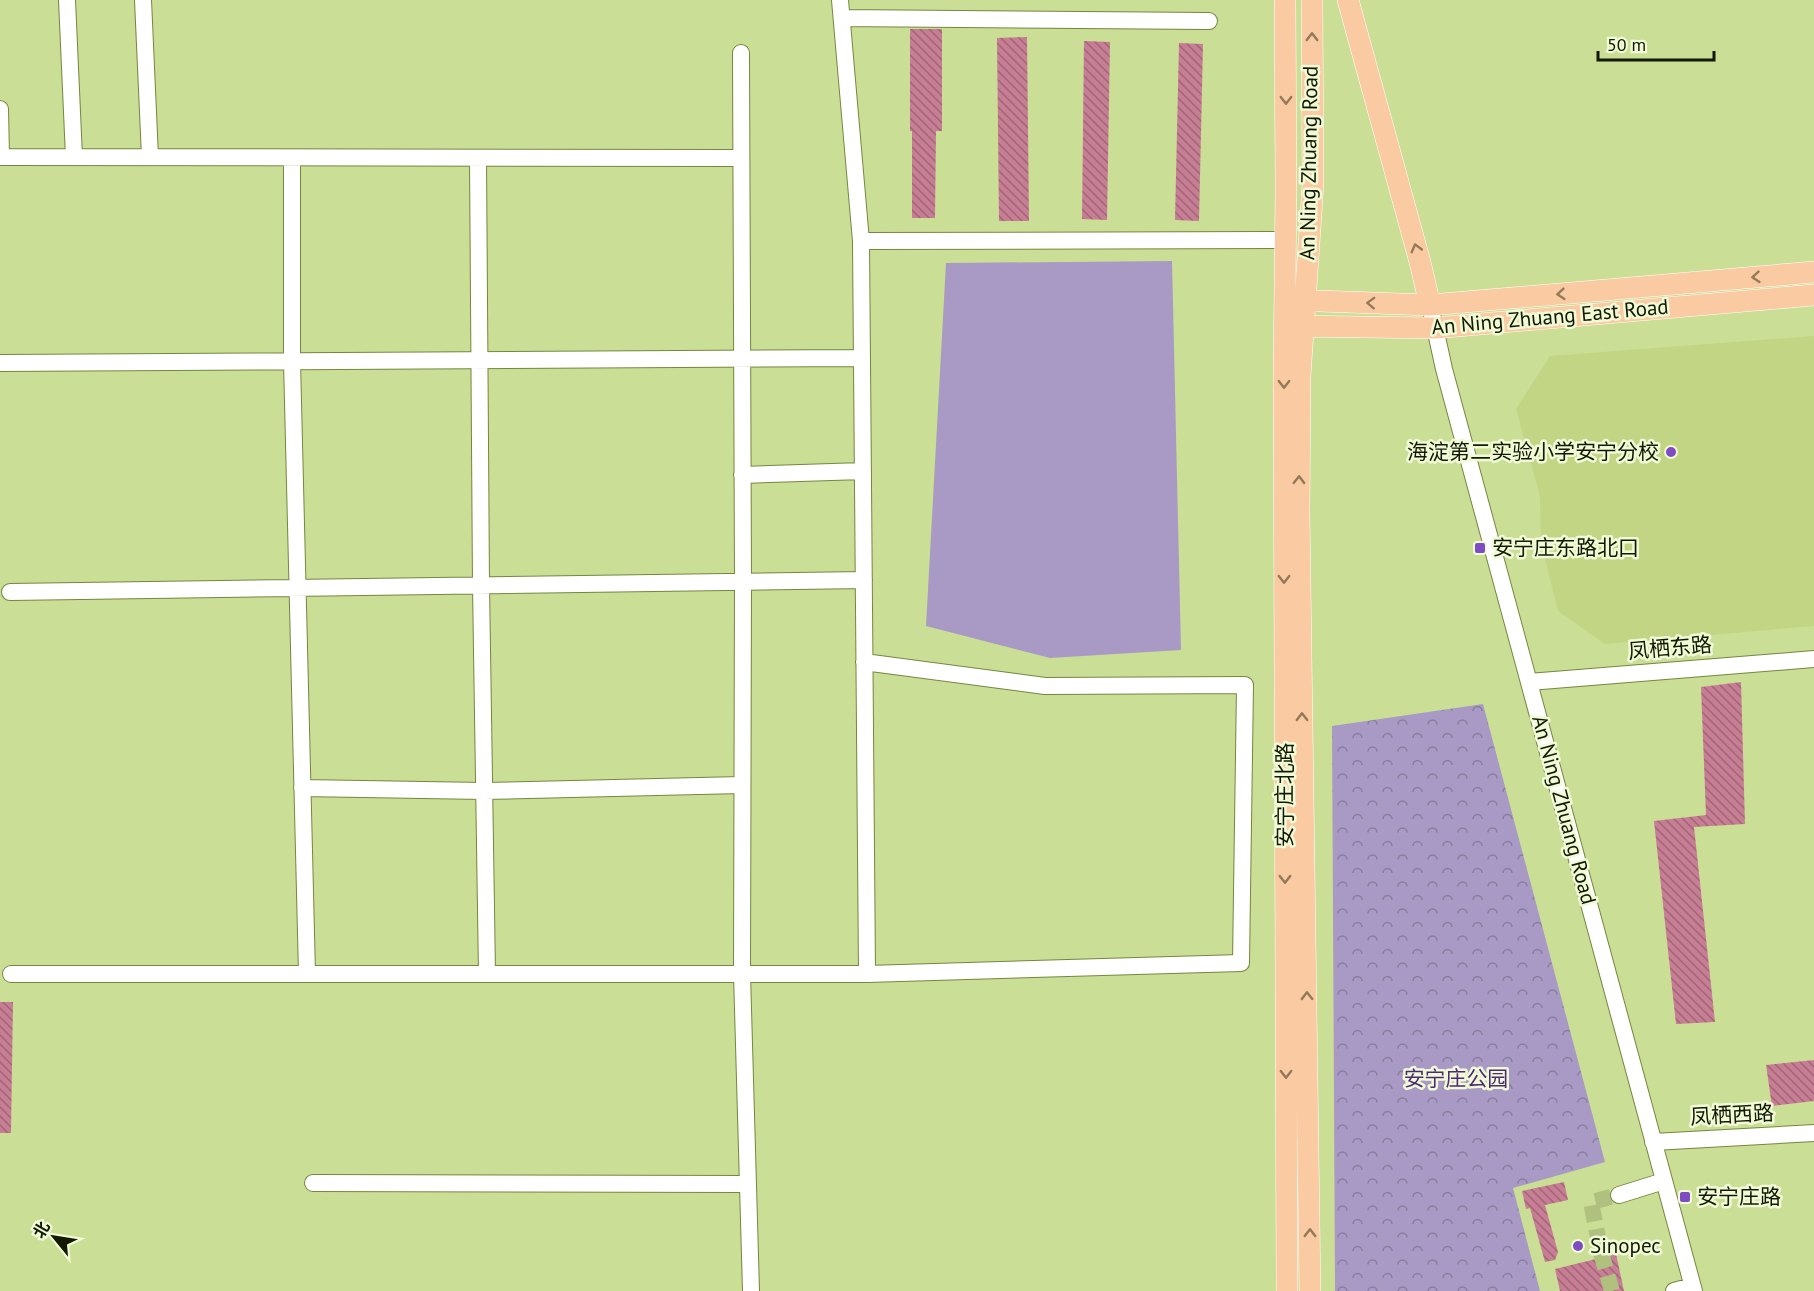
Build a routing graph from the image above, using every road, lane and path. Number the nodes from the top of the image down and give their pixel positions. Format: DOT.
graph roads {
  1 [pos="67,0"];
  2 [pos="143,0"];
  3 [pos="840,0"];
  4 [pos="1285,0"];
  5 [pos="1312,0"];
  6 [pos="1348,0"];
  7 [pos="842,18"];
  8 [pos="1209,21"];
  9 [pos="741,53"];
  10 [pos="0,109"];
  11 [pos="1,157"];
  12 [pos="74,157"];
  13 [pos="150,157"];
  14 [pos="291,158"];
  15 [pos="478,158"];
  16 [pos="741,158"];
  17 [pos="1286,240"];
  18 [pos="861,241"];
  19 [pos="1814,272"];
  20 [pos="1814,295"];
  21 [pos="1295,300"];
  22 [pos="1430,305"];
  23 [pos="1294,326"];
  24 [pos="1435,328"];
  25 [pos="862,358"];
  26 [pos="742,359"];
  27 [pos="479,360"];
  28 [pos="292,361"];
  29 [pos="0,363"];
  30 [pos="863,471"];
  31 [pos="742,475"];
  32 [pos="864,580"];
  33 [pos="743,581"];
  34 [pos="481,585"];
  35 [pos="296,588"];
  36 [pos="10,592"];
  37 [pos="1814,659"];
  38 [pos="864,662"];
  39 [pos="1529,682"];
  40 [pos="742,785"];
  41 [pos="302,788"];
  42 [pos="484,791"];
  43 [pos="11,974"];
  44 [pos="307,974"];
  45 [pos="487,974"];
  46 [pos="742,974"];
  47 [pos="867,974"];
  48 [pos="1814,1133"];
  49 [pos="1653,1142"];
  50 [pos="1664,1181"];
  51 [pos="313,1183"];
  52 [pos="748,1184"];
  53 [pos="1619,1195"];
  54 [pos="1693,1289"];
  55 [pos="751,1291"];
  56 [pos="1287,1291"];
  57 [pos="1310,1291"];
  58 [pos="1674,1291"];
  1 -- 12 [label="street"];
  2 -- 13 [label="street"];
  3 -- 7 [label="street"];
  4 -- 17 [label="main road, one-way"];
  21 -- 5 [label="main road, An Ning Zhuang Road, one-way"];
  22 -- 6 [label="main road, one-way"];
  7 -- 8 [label="street"];
  7 -- 18 [label="street"];
  9 -- 16 [label="street"];
  10 -- 11 [label="street"];
  11 -- 12 [label="street"];
  12 -- 13 [label="street"];
  13 -- 14 [label="street"];
  14 -- 15 [label="street"];
  14 -- 28 [label="street"];
  15 -- 16 [label="street"];
  15 -- 27 [label="street"];
  16 -- 26 [label="street"];
  17 -- 18 [label="street"];
  17 -- 21 [label="main road"];
  18 -- 25 [label="street"];
  19 -- 22 [label="main road, An Ning Zhuang East Road, one-way"];
  20 -- 24 [label="main road, An Ning Zhuang East Road"];
  22 -- 21 [label="main road, An Ning Zhuang East Road, one-way"];
  21 -- 23 [label="main road, 安宁庄北路"];
  22 -- 24 [label="street, An Ning Zhuang Road"];
  23 -- 24 [label="main road, An Ning Zhuang East Road"];
  23 -- 56 [label="main road, 安宁庄北路, one-way"];
  57 -- 23 [label="main road, 安宁庄北路, one-way"];
  24 -- 39 [label="street, An Ning Zhuang Road"];
  25 -- 26 [label="street"];
  25 -- 30 [label="street"];
  26 -- 27 [label="street"];
  26 -- 31 [label="street"];
  27 -- 28 [label="street"];
  27 -- 34 [label="street"];
  28 -- 29 [label="street"];
  28 -- 35 [label="street"];
  30 -- 31 [label="street"];
  30 -- 32 [label="street"];
  31 -- 33 [label="street"];
  32 -- 33 [label="street"];
  32 -- 38 [label="street"];
  33 -- 34 [label="street"];
  33 -- 40 [label="street"];
  34 -- 35 [label="street"];
  34 -- 42 [label="street"];
  35 -- 36 [label="street"];
  35 -- 41 [label="street"];
  37 -- 39 [label="street, 凤栖东路"];
  38 -- 47 [label="street"];
  38 -- 47 [label="street"];
  39 -- 49 [label="street, An Ning Zhuang Road"];
  40 -- 42 [label="street"];
  40 -- 46 [label="street"];
  41 -- 42 [label="street"];
  41 -- 44 [label="street"];
  42 -- 45 [label="street"];
  43 -- 44 [label="street"];
  44 -- 45 [label="street"];
  45 -- 46 [label="street"];
  46 -- 47 [label="street"];
  46 -- 52 [label="street"];
  48 -- 49 [label="street, 凤栖西路"];
  49 -- 50 [label="street, An Ning Zhuang Road"];
  50 -- 53 [label="street"];
  50 -- 54 [label="street, An Ning Zhuang Road"];
  51 -- 52 [label="street"];
  52 -- 55 [label="street"];
  54 -- 58 [label="street"];
}
